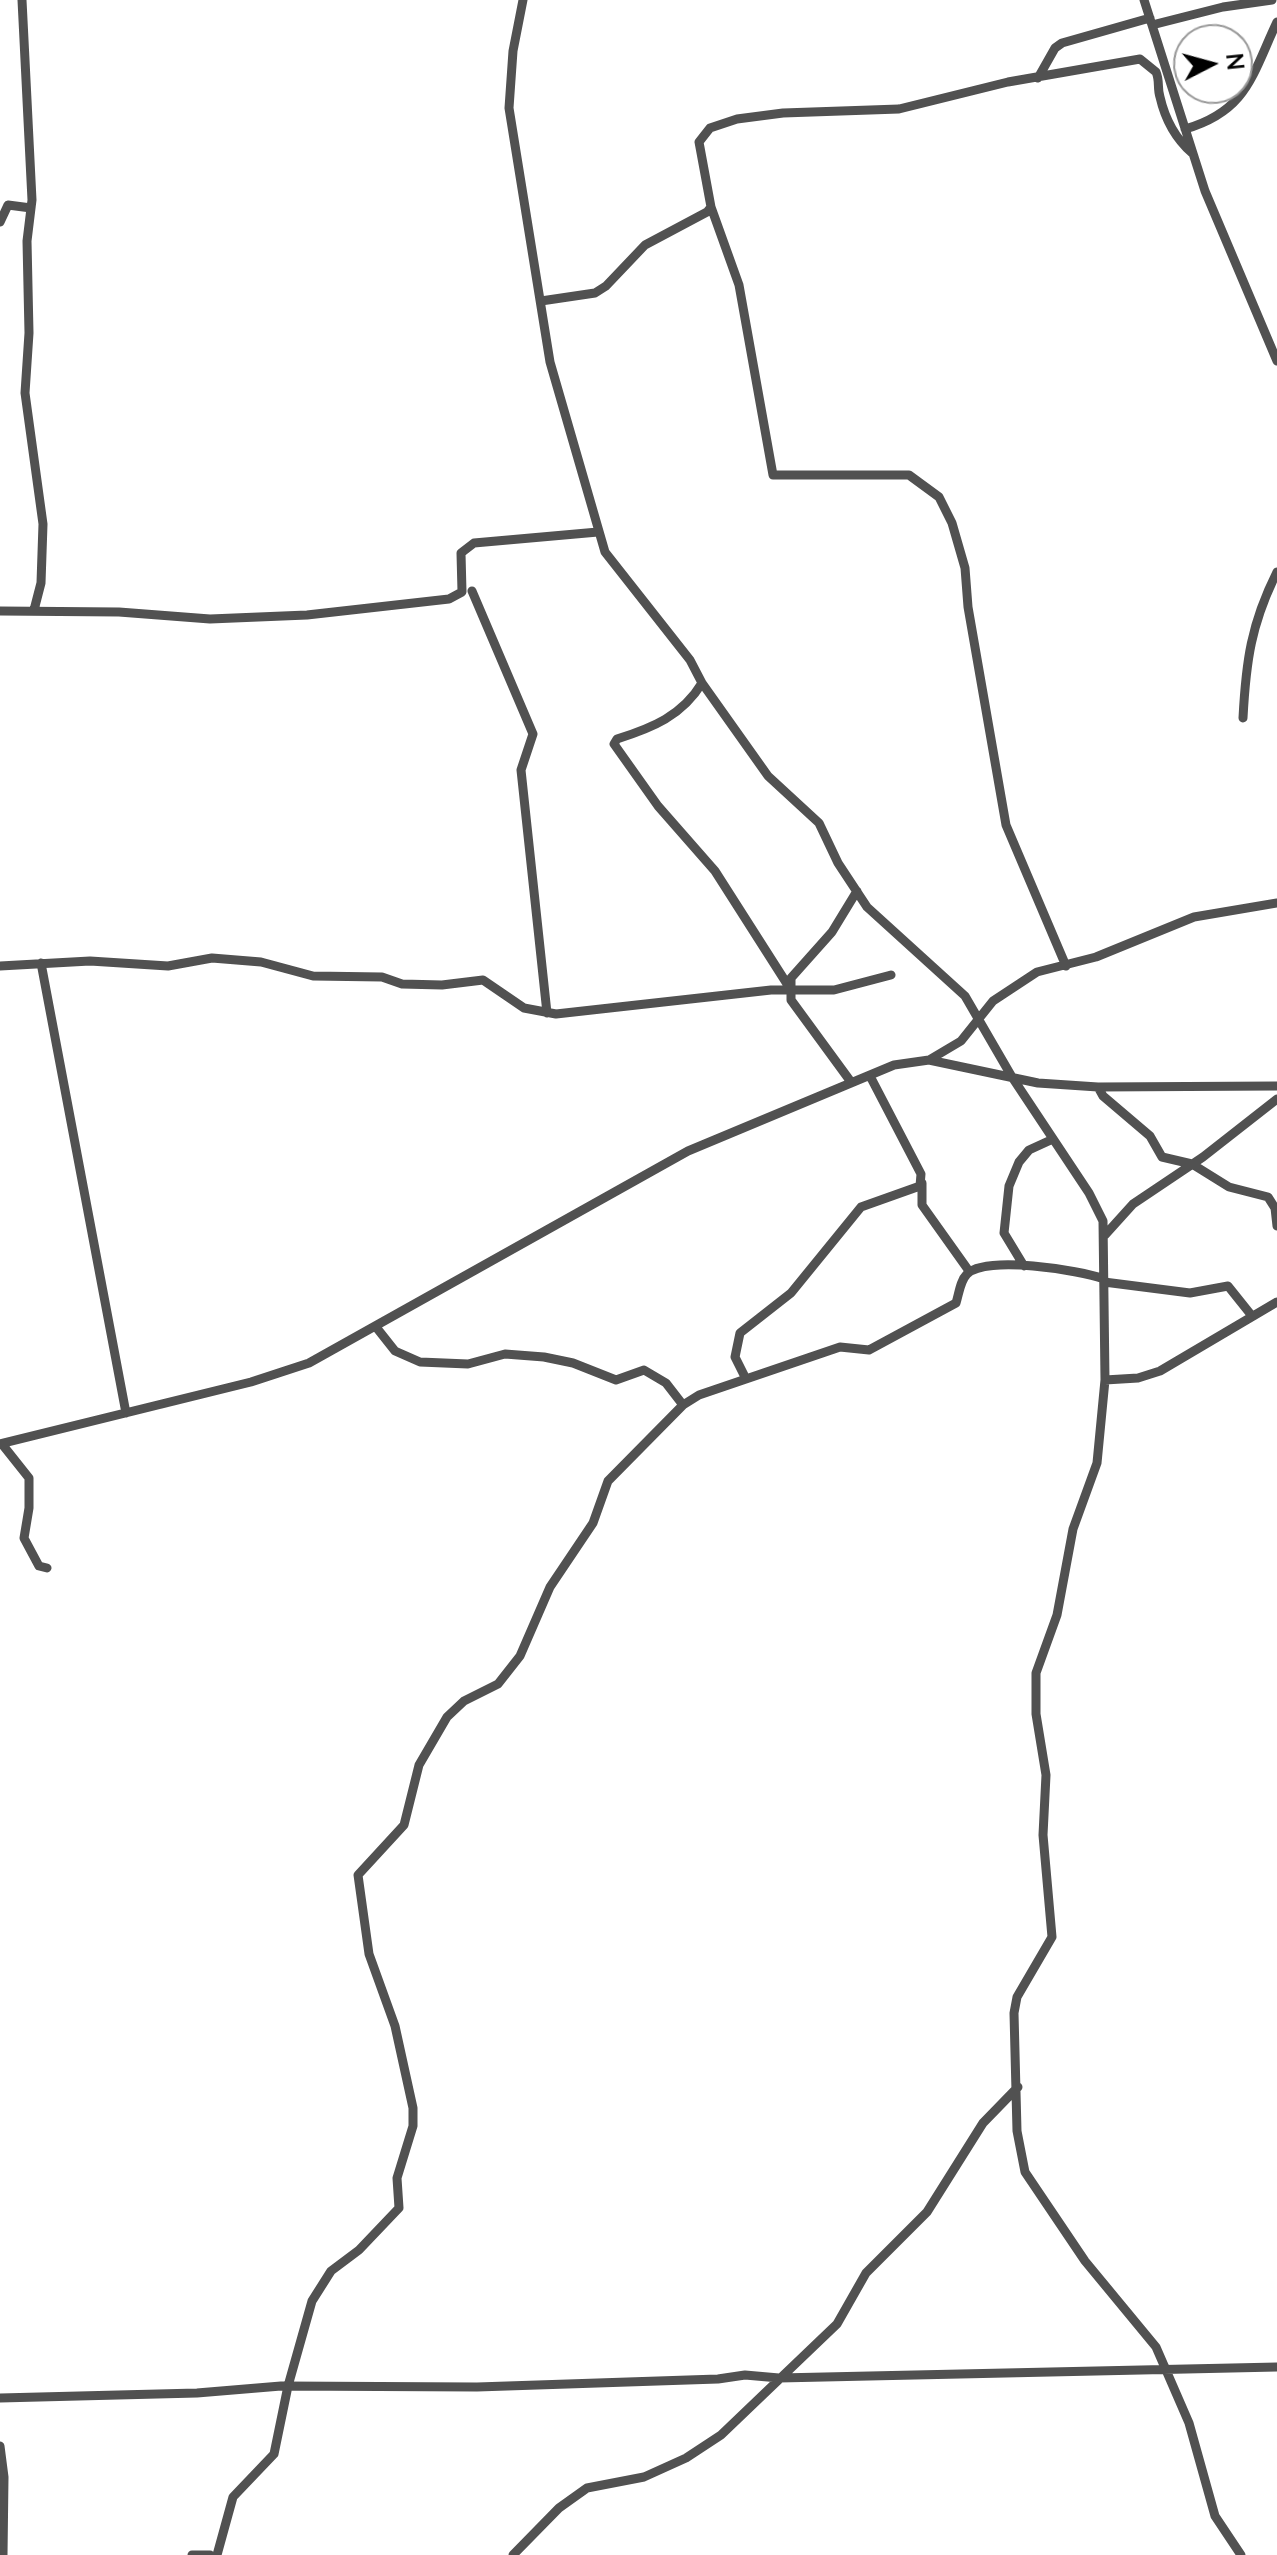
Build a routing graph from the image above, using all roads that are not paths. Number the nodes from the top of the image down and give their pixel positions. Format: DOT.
graph roads {
  1 [pos="22,0"];
  2 [pos="523,0"];
  3 [pos="1144,0"];
  4 [pos="1272,0"];
  5 [pos="1151,22"];
  6 [pos="1277,22"];
  7 [pos="1038,78"];
  8 [pos="1185,129"];
  9 [pos="1192,153"];
  10 [pos="711,207"];
  11 [pos="31,208"];
  12 [pos="0,222"];
  13 [pos="541,301"];
  14 [pos="1277,336"];
  15 [pos="1276,360"];
  16 [pos="598,532"];
  17 [pos="1277,572"];
  18 [pos="472,591"];
  19 [pos="34,610"];
  20 [pos="0,611"];
  21 [pos="702,683"];
  22 [pos="1243,718"];
  23 [pos="857,891"];
  24 [pos="1277,903"];
  25 [pos="41,963"];
  26 [pos="0,966"];
  27 [pos="1066,966"];
  28 [pos="891,975"];
  29 [pos="789,990"];
  30 [pos="547,1013"];
  31 [pos="980,1018"];
  32 [pos="929,1060"];
  33 [pos="870,1076"];
  34 [pos="1012,1077"];
  35 [pos="851,1082"];
  36 [pos="1277,1086"];
  37 [pos="1098,1087"];
  38 [pos="1277,1099"];
  39 [pos="1053,1139"];
  40 [pos="1192,1164"];
  41 [pos="921,1180"];
  42 [pos="1277,1226"];
  43 [pos="1105,1235"];
  44 [pos="1024,1266"];
  45 [pos="969,1271"];
  46 [pos="1104,1280"];
  47 [pos="1277,1302"];
  48 [pos="1252,1316"];
  49 [pos="376,1327"];
  50 [pos="745,1377"];
  51 [pos="1105,1380"];
  52 [pos="683,1405"];
  53 [pos="126,1413"];
  54 [pos="1,1444"];
  55 [pos="47,1568"];
  56 [pos="1018,2087"];
  57 [pos="1277,2367"];
  58 [pos="1167,2370"];
  59 [pos="779,2378"];
  60 [pos="288,2386"];
  61 [pos="0,2398"];
  62 [pos="0,2446"];
  63 [pos="3,2555"];
  64 [pos="192,2555"];
  65 [pos="210,2555"];
  66 [pos="217,2555"];
  67 [pos="513,2555"];
  68 [pos="1241,2555"];
  1 -- 11 [label="street"];
  2 -- 13 [label="street"];
  3 -- 5 [label="street"];
  4 -- 5 [label="street"];
  5 -- 7 [label="street"];
  5 -- 8 [label="street"];
  6 -- 8 [label="street"];
  7 -- 9 [label="street"];
  7 -- 10 [label="street"];
  8 -- 9 [label="street"];
  9 -- 15 [label="street"];
  10 -- 13 [label="street"];
  10 -- 27 [label="street"];
  11 -- 12 [label="street"];
  11 -- 19 [label="street"];
  13 -- 16 [label="street"];
  14 -- 15 [label="street"];
  16 -- 19 [label="street"];
  16 -- 21 [label="street"];
  17 -- 22 [label="street"];
  18 -- 30 [label="street"];
  19 -- 20 [label="street"];
  21 -- 23 [label="street"];
  21 -- 29 [label="street"];
  23 -- 29 [label="street"];
  23 -- 31 [label="street"];
  24 -- 27 [label="street"];
  25 -- 26 [label="street"];
  25 -- 30 [label="street"];
  25 -- 53 [label="street"];
  27 -- 31 [label="street"];
  28 -- 29 [label="street"];
  29 -- 30 [label="street"];
  29 -- 35 [label="street"];
  31 -- 32 [label="street"];
  31 -- 34 [label="street"];
  32 -- 33 [label="street"];
  32 -- 34 [label="street"];
  33 -- 35 [label="street"];
  33 -- 41 [label="street"];
  34 -- 37 [label="street"];
  34 -- 39 [label="street"];
  35 -- 49 [label="street"];
  36 -- 37 [label="street"];
  37 -- 40 [label="street"];
  38 -- 40 [label="street"];
  39 -- 43 [label="street"];
  39 -- 44 [label="street"];
  40 -- 42 [label="street"];
  40 -- 43 [label="street"];
  41 -- 45 [label="street"];
  41 -- 50 [label="street"];
  43 -- 46 [label="street"];
  44 -- 45 [label="street"];
  44 -- 46 [label="street"];
  45 -- 50 [label="street"];
  46 -- 48 [label="street"];
  46 -- 51 [label="street"];
  47 -- 48 [label="street"];
  48 -- 51 [label="street"];
  49 -- 52 [label="street"];
  49 -- 53 [label="street"];
  50 -- 52 [label="street"];
  51 -- 56 [label="street"];
  52 -- 60 [label="street"];
  53 -- 54 [label="street"];
  54 -- 55 [label="street"];
  56 -- 58 [label="street"];
  56 -- 59 [label="street"];
  57 -- 58 [label="street"];
  58 -- 59 [label="street"];
  58 -- 68 [label="street"];
  59 -- 60 [label="street"];
  59 -- 67 [label="street"];
  60 -- 61 [label="street"];
  60 -- 66 [label="street"];
  62 -- 63 [label="street"];
  64 -- 65 [label="street"];
}
